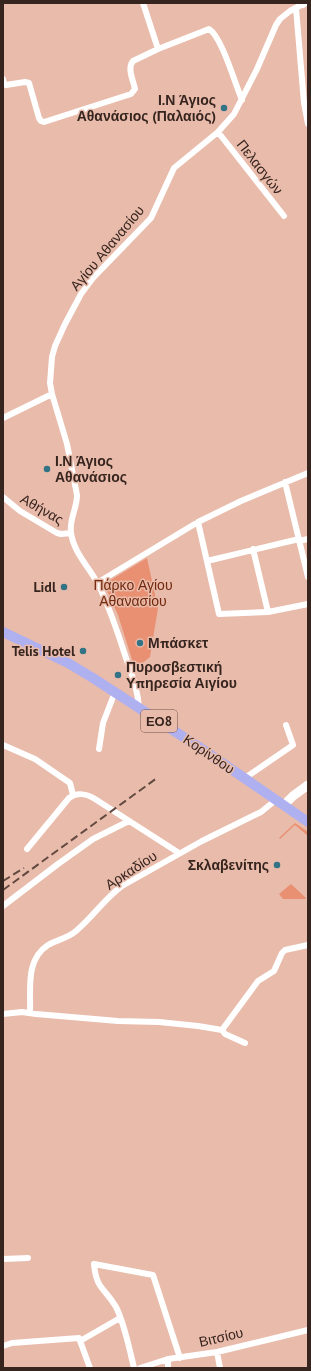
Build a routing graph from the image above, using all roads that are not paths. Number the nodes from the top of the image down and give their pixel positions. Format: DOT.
graph roads {
  1 [pos="143,3"];
  2 [pos="301,5"];
  3 [pos="158,49"];
  4 [pos="3,79"];
  5 [pos="242,100"];
  6 [pos="308,124"];
  7 [pos="218,132"];
  8 [pos="284,216"];
  9 [pos="52,394"];
  10 [pos="3,418"];
  11 [pos="308,473"];
  12 [pos="286,482"];
  13 [pos="3,497"];
  14 [pos="198,522"];
  15 [pos="71,533"];
  16 [pos="308,539"];
  17 [pos="299,540"];
  18 [pos="253,549"];
  19 [pos="207,561"];
  20 [pos="308,577"];
  21 [pos="97,583"];
  22 [pos="308,604"];
  23 [pos="268,612"];
  24 [pos="3,632"];
  25 [pos="115,692"];
  26 [pos="139,708"];
  27 [pos="286,725"];
  28 [pos="3,745"];
  29 [pos="99,749"];
  30 [pos="245,778"];
  31 [pos="308,785"];
  32 [pos="73,795"];
  33 [pos="281,802"];
  34 [pos="127,820"];
  35 [pos="308,822"];
  36 [pos="27,849"];
  37 [pos="179,853"];
  38 [pos="3,906"];
  39 [pos="308,945"];
  40 [pos="30,1013"];
  41 [pos="3,1014"];
  42 [pos="222,1030"];
  43 [pos="244,1043"];
  44 [pos="28,1258"];
  45 [pos="3,1260"];
  46 [pos="120,1318"];
  47 [pos="308,1330"];
  48 [pos="80,1341"];
  49 [pos="3,1346"];
  50 [pos="217,1352"];
  51 [pos="180,1358"];
  52 [pos="168,1360"];
  53 [pos="90,1368"];
  54 [pos="134,1368"];
  55 [pos="140,1368"];
  56 [pos="168,1368"];
  57 [pos="220,1368"];
  1 -- 3 [label="street"];
  2 -- 5 [label="street, Αγίου Αθανασίου"];
  2 -- 6 [label="street"];
  3 -- 4 [label="street"];
  3 -- 5 [label="street"];
  5 -- 7 [label="street, Αγίου Αθανασίου"];
  7 -- 8 [label="street, Πελασγών"];
  7 -- 9 [label="street, Αγίου Αθανασίου"];
  9 -- 10 [label="street"];
  9 -- 15 [label="street, Αγίου Αθανασίου"];
  11 -- 12 [label="street"];
  12 -- 14 [label="street"];
  12 -- 17 [label="street"];
  13 -- 15 [label="street, Αθήνας"];
  14 -- 19 [label="street"];
  14 -- 21 [label="street"];
  15 -- 21 [label="street, Αγίου Αθανασίου"];
  16 -- 17 [label="street"];
  17 -- 18 [label="street"];
  17 -- 20 [label="street"];
  18 -- 19 [label="street"];
  18 -- 23 [label="street"];
  19 -- 23 [label="street"];
  21 -- 26 [label="street, Αγίου Αθανασίου"];
  22 -- 23 [label="street"];
  24 -- 25 [label="main road, Κορίνθου / ΕΟ8"];
  25 -- 26 [label="main road, Κορίνθου / ΕΟ8"];
  25 -- 29 [label="street"];
  26 -- 30 [label="main road, Κορίνθου / ΕΟ8"];
  27 -- 30 [label="street"];
  28 -- 32 [label="street"];
  30 -- 33 [label="main road, Κορίνθου / ΕΟ8"];
  31 -- 33 [label="main road"];
  32 -- 34 [label="street"];
  32 -- 36 [label="street"];
  33 -- 35 [label="main road, Κορίνθου / ΕΟ8"];
  33 -- 37 [label="street, Αρκαδίου"];
  34 -- 37 [label="street"];
  34 -- 38 [label="street"];
  37 -- 40 [label="street, Αρκαδίου"];
  39 -- 42 [label="street"];
  40 -- 41 [label="street"];
  40 -- 42 [label="street"];
  42 -- 43 [label="street"];
  44 -- 45 [label="street"];
  46 -- 48 [label="street"];
  46 -- 51 [label="street"];
  46 -- 54 [label="street"];
  47 -- 50 [label="street, Βιτσίου"];
  48 -- 49 [label="street"];
  48 -- 53 [label="street"];
  50 -- 51 [label="street, Βιτσίου"];
  50 -- 57 [label="street"];
  51 -- 52 [label="street, Βιτσίου"];
  52 -- 55 [label="street, Βιτσίου"];
  52 -- 56 [label="street"];
}
